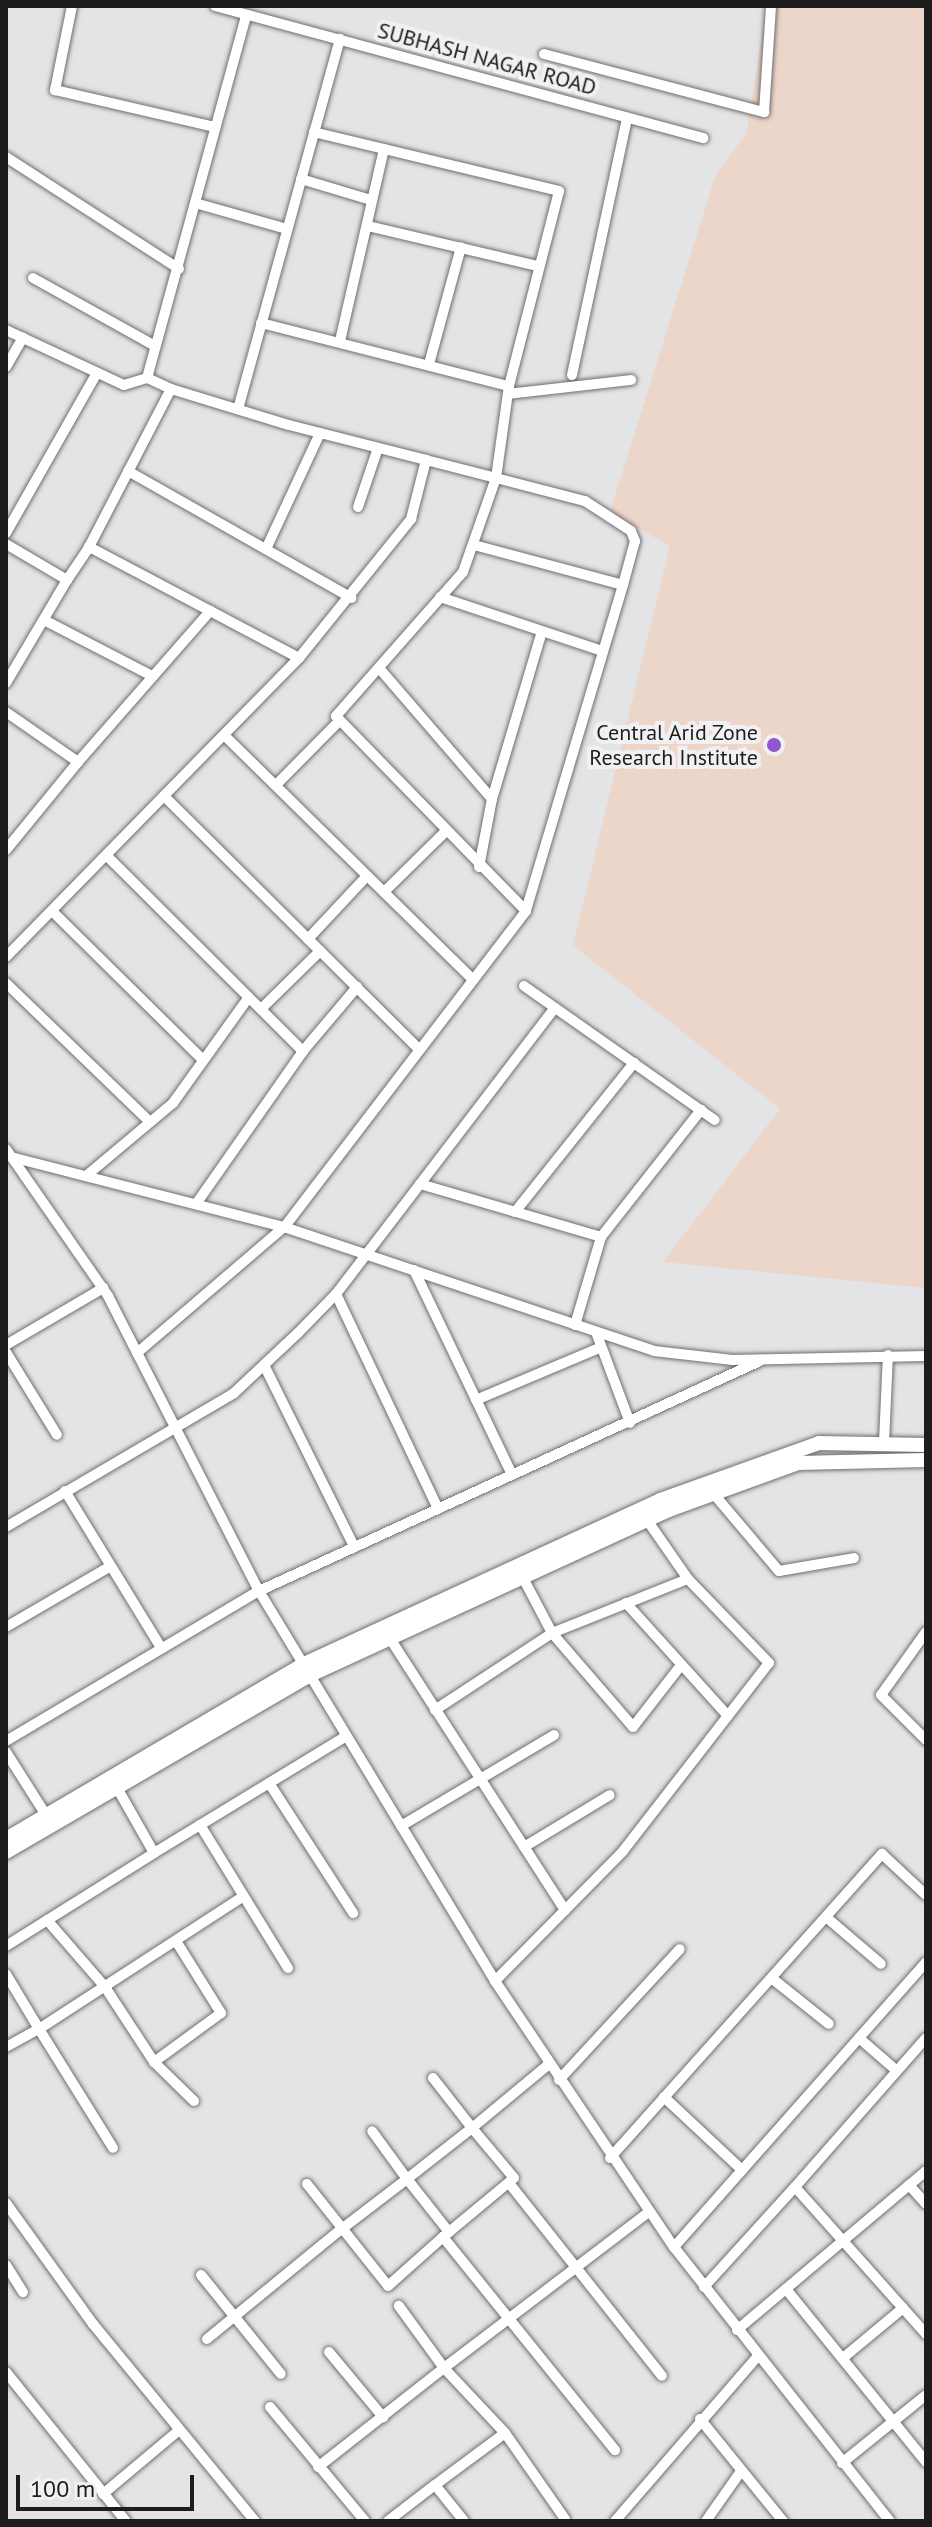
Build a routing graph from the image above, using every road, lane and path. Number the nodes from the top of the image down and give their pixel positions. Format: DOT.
graph roads {
  1 [pos="72,6"];
  2 [pos="215,6"];
  3 [pos="771,6"];
  4 [pos="246,15"];
  5 [pos="340,39"];
  6 [pos="544,54"];
  7 [pos="627,118"];
  8 [pos="215,127"];
  9 [pos="314,132"];
  10 [pos="703,138"];
  11 [pos="384,149"];
  12 [pos="6,157"];
  13 [pos="301,179"];
  14 [pos="371,200"];
  15 [pos="195,203"];
  16 [pos="368,226"];
  17 [pos="287,229"];
  18 [pos="461,247"];
  19 [pos="537,266"];
  20 [pos="179,269"];
  21 [pos="33,278"];
  22 [pos="261,323"];
  23 [pos="6,330"];
  24 [pos="23,338"];
  25 [pos="340,341"];
  26 [pos="155,346"];
  27 [pos="429,364"];
  28 [pos="6,367"];
  29 [pos="97,373"];
  30 [pos="572,375"];
  31 [pos="147,378"];
  32 [pos="631,380"];
  33 [pos="171,389"];
  34 [pos="509,390"];
  35 [pos="238,409"];
  36 [pos="320,433"];
  37 [pos="378,448"];
  38 [pos="426,460"];
  39 [pos="128,471"];
  40 [pos="496,478"];
  41 [pos="358,507"];
  42 [pos="6,533"];
  43 [pos="6,544"];
  44 [pos="474,545"];
  45 [pos="89,547"];
  46 [pos="266,549"];
  47 [pos="67,580"];
  48 [pos="623,585"];
  49 [pos="440,597"];
  50 [pos="352,598"];
  51 [pos="210,611"];
  52 [pos="44,620"];
  53 [pos="542,631"];
  54 [pos="602,651"];
  55 [pos="299,658"];
  56 [pos="379,668"];
  57 [pos="152,676"];
  58 [pos="6,683"];
  59 [pos="6,712"];
  60 [pos="340,720"];
  61 [pos="224,735"];
  62 [pos="78,762"];
  63 [pos="276,785"];
  64 [pos="166,798"];
  65 [pos="492,799"];
  66 [pos="444,833"];
  67 [pos="6,850"];
  68 [pos="109,858"];
  69 [pos="479,867"];
  70 [pos="367,876"];
  71 [pos="384,892"];
  72 [pos="52,911"];
  73 [pos="526,911"];
  74 [pos="308,939"];
  75 [pos="320,951"];
  76 [pos="6,957"];
  77 [pos="471,978"];
  78 [pos="6,983"];
  79 [pos="524,986"];
  80 [pos="357,987"];
  81 [pos="249,997"];
  82 [pos="555,1008"];
  83 [pos="261,1009"];
  84 [pos="418,1048"];
  85 [pos="303,1051"];
  86 [pos="203,1060"];
  87 [pos="634,1063"];
  88 [pos="701,1110"];
  89 [pos="715,1120"];
  90 [pos="150,1122"];
  91 [pos="8,1152"];
  92 [pos="86,1176"];
  93 [pos="420,1184"];
  94 [pos="196,1204"];
  95 [pos="515,1212"];
  96 [pos="284,1227"];
  97 [pos="601,1237"];
  98 [pos="367,1254"];
  99 [pos="414,1270"];
  100 [pos="103,1288"];
  101 [pos="336,1294"];
  102 [pos="575,1325"];
  103 [pos="596,1332"];
  104 [pos="6,1345"];
  105 [pos="597,1349"];
  106 [pos="6,1352"];
  107 [pos="137,1353"];
  108 [pos="888,1355"];
  109 [pos="926,1356"];
  110 [pos="762,1360"];
  111 [pos="264,1365"];
  112 [pos="476,1400"];
  113 [pos="174,1422"];
  114 [pos="630,1423"];
  115 [pos="57,1435"];
  116 [pos="884,1442"];
  117 [pos="926,1445"];
  118 [pos="926,1460"];
  119 [pos="512,1475"];
  120 [pos="65,1491"];
  121 [pos="713,1493"];
  122 [pos="436,1505"];
  123 [pos="647,1520"];
  124 [pos="6,1527"];
  125 [pos="353,1544"];
  126 [pos="854,1558"];
  127 [pos="111,1566"];
  128 [pos="522,1576"];
  129 [pos="688,1579"];
  130 [pos="259,1591"];
  131 [pos="626,1603"];
  132 [pos="6,1627"];
  133 [pos="926,1632"];
  134 [pos="552,1633"];
  135 [pos="389,1637"];
  136 [pos="160,1646"];
  137 [pos="678,1669"];
  138 [pos="305,1670"];
  139 [pos="435,1710"];
  140 [pos="728,1716"];
  141 [pos="554,1735"];
  142 [pos="345,1737"];
  143 [pos="926,1740"];
  144 [pos="6,1741"];
  145 [pos="6,1752"];
  146 [pos="479,1779"];
  147 [pos="269,1783"];
  148 [pos="116,1786"];
  149 [pos="610,1795"];
  150 [pos="46,1815"];
  151 [pos="200,1825"];
  152 [pos="401,1826"];
  153 [pos="6,1839"];
  154 [pos="524,1847"];
  155 [pos="6,1852"];
  156 [pos="154,1853"];
  157 [pos="926,1895"];
  158 [pos="244,1896"];
  159 [pos="565,1910"];
  160 [pos="353,1913"];
  161 [pos="826,1917"];
  162 [pos="47,1920"];
  163 [pos="176,1941"];
  164 [pos="6,1946"];
  165 [pos="680,1949"];
  166 [pos="926,1962"];
  167 [pos="881,1964"];
  168 [pos="288,1968"];
  169 [pos="6,1974"];
  170 [pos="774,1980"];
  171 [pos="495,1981"];
  172 [pos="105,1987"];
  173 [pos="829,2024"];
  174 [pos="39,2029"];
  175 [pos="859,2038"];
  176 [pos="926,2038"];
  177 [pos="6,2047"];
  178 [pos="154,2062"];
  179 [pos="549,2064"];
  180 [pos="897,2071"];
  181 [pos="433,2078"];
  182 [pos="559,2080"];
  183 [pos="664,2097"];
  184 [pos="194,2101"];
  185 [pos="472,2128"];
  186 [pos="372,2131"];
  187 [pos="113,2148"];
  188 [pos="610,2158"];
  189 [pos="742,2170"];
  190 [pos="926,2171"];
  191 [pos="407,2179"];
  192 [pos="509,2183"];
  193 [pos="307,2184"];
  194 [pos="909,2185"];
  195 [pos="795,2187"];
  196 [pos="6,2203"];
  197 [pos="926,2204"];
  198 [pos="649,2212"];
  199 [pos="343,2228"];
  200 [pos="446,2235"];
  201 [pos="843,2241"];
  202 [pos="674,2247"];
  203 [pos="6,2265"];
  204 [pos="574,2269"];
  205 [pos="201,2275"];
  206 [pos="704,2287"];
  207 [pos="786,2289"];
  208 [pos="23,2292"];
  209 [pos="399,2306"];
  210 [pos="903,2308"];
  211 [pos="234,2317"];
  212 [pos="509,2319"];
  213 [pos="737,2330"];
  214 [pos="926,2334"];
  215 [pos="207,2339"];
  216 [pos="329,2352"];
  217 [pos="757,2357"];
  218 [pos="843,2358"];
  219 [pos="444,2368"];
  220 [pos="6,2372"];
  221 [pos="281,2374"];
  222 [pos="662,2376"];
  223 [pos="926,2395"];
  224 [pos="270,2407"];
  225 [pos="383,2417"];
  226 [pos="700,2419"];
  227 [pos="894,2421"];
  228 [pos="178,2431"];
  229 [pos="505,2433"];
  230 [pos="615,2450"];
  231 [pos="926,2462"];
  232 [pos="842,2463"];
  233 [pos="318,2467"];
  234 [pos="741,2471"];
  235 [pos="435,2485"];
  236 [pos="103,2494"];
  237 [pos="565,2519"];
  238 [pos="126,2521"];
  239 [pos="255,2521"];
  240 [pos="365,2521"];
  241 [pos="388,2521"];
  242 [pos="464,2521"];
  243 [pos="615,2521"];
  244 [pos="706,2521"];
  245 [pos="783,2521"];
  246 [pos="890,2521"];
  1 -- 8 [label="street"];
  2 -- 4 [label="street, SUBHASH NAGAR ROAD"];
  3 -- 6 [label="street"];
  4 -- 5 [label="street, SUBHASH NAGAR ROAD"];
  4 -- 8 [label="street"];
  5 -- 7 [label="street, SUBHASH NAGAR ROAD"];
  5 -- 9 [label="street"];
  7 -- 10 [label="street, SUBHASH NAGAR ROAD"];
  7 -- 30 [label="street"];
  8 -- 15 [label="street"];
  9 -- 11 [label="street"];
  9 -- 13 [label="street"];
  11 -- 14 [label="street"];
  11 -- 19 [label="street"];
  12 -- 20 [label="street"];
  13 -- 14 [label="street"];
  13 -- 17 [label="street"];
  14 -- 16 [label="street"];
  15 -- 17 [label="street"];
  15 -- 20 [label="street"];
  16 -- 18 [label="street"];
  16 -- 25 [label="street"];
  17 -- 22 [label="street"];
  18 -- 19 [label="street"];
  18 -- 27 [label="street"];
  19 -- 34 [label="street"];
  20 -- 26 [label="street"];
  21 -- 26 [label="street"];
  22 -- 25 [label="street"];
  22 -- 35 [label="street"];
  23 -- 24 [label="street"];
  24 -- 28 [label="street"];
  24 -- 29 [label="street"];
  25 -- 27 [label="street"];
  26 -- 31 [label="street"];
  27 -- 34 [label="street"];
  29 -- 31 [label="street"];
  29 -- 42 [label="street"];
  31 -- 33 [label="street"];
  32 -- 34 [label="street"];
  33 -- 35 [label="street"];
  33 -- 39 [label="street"];
  34 -- 40 [label="street"];
  35 -- 36 [label="street"];
  36 -- 37 [label="street"];
  36 -- 46 [label="street"];
  37 -- 38 [label="street"];
  37 -- 41 [label="street"];
  38 -- 40 [label="street"];
  38 -- 50 [label="street"];
  39 -- 45 [label="street"];
  39 -- 46 [label="street"];
  40 -- 44 [label="street"];
  40 -- 48 [label="street"];
  43 -- 47 [label="street"];
  44 -- 48 [label="street"];
  44 -- 49 [label="street"];
  45 -- 47 [label="street"];
  45 -- 51 [label="street"];
  46 -- 50 [label="street"];
  47 -- 52 [label="street"];
  48 -- 54 [label="street"];
  49 -- 53 [label="street"];
  49 -- 56 [label="street"];
  50 -- 55 [label="street"];
  51 -- 55 [label="street"];
  51 -- 57 [label="street"];
  52 -- 57 [label="street"];
  52 -- 58 [label="street"];
  53 -- 54 [label="street"];
  53 -- 65 [label="street"];
  54 -- 73 [label="street"];
  55 -- 61 [label="street"];
  56 -- 60 [label="street"];
  56 -- 65 [label="street"];
  57 -- 62 [label="street"];
  59 -- 62 [label="street"];
  60 -- 63 [label="street"];
  60 -- 66 [label="street"];
  61 -- 63 [label="street"];
  61 -- 64 [label="street"];
  62 -- 67 [label="street"];
  63 -- 70 [label="street"];
  64 -- 68 [label="street"];
  64 -- 74 [label="street"];
  65 -- 69 [label="street"];
  66 -- 69 [label="street"];
  66 -- 71 [label="street"];
  68 -- 72 [label="street"];
  68 -- 81 [label="street"];
  69 -- 73 [label="street"];
  70 -- 71 [label="street"];
  70 -- 74 [label="street"];
  71 -- 77 [label="street"];
  72 -- 76 [label="street"];
  72 -- 86 [label="street"];
  73 -- 77 [label="street"];
  74 -- 75 [label="street"];
  75 -- 80 [label="street"];
  75 -- 83 [label="street"];
  77 -- 84 [label="street"];
  78 -- 90 [label="street"];
  79 -- 82 [label="street"];
  80 -- 84 [label="street"];
  80 -- 85 [label="street"];
  81 -- 83 [label="street"];
  81 -- 86 [label="street"];
  82 -- 87 [label="street"];
  82 -- 93 [label="street"];
  83 -- 85 [label="street"];
  84 -- 96 [label="street"];
  85 -- 94 [label="street"];
  86 -- 90 [label="street"];
  87 -- 88 [label="street"];
  87 -- 95 [label="street"];
  88 -- 89 [label="street"];
  88 -- 97 [label="street"];
  90 -- 92 [label="street"];
  91 -- 92 [label="street"];
  91 -- 100 [label="street"];
  92 -- 94 [label="street"];
  93 -- 95 [label="street"];
  93 -- 98 [label="street"];
  94 -- 96 [label="street"];
  95 -- 97 [label="street"];
  96 -- 98 [label="street"];
  96 -- 107 [label="street"];
  97 -- 102 [label="street"];
  98 -- 99 [label="street"];
  98 -- 101 [label="street"];
  99 -- 102 [label="street"];
  99 -- 112 [label="street"];
  100 -- 104 [label="street"];
  100 -- 107 [label="street"];
  101 -- 111 [label="street"];
  101 -- 122 [label="street"];
  102 -- 103 [label="street"];
  103 -- 105 [label="street"];
  103 -- 110 [label="street"];
  105 -- 112 [label="street"];
  105 -- 114 [label="street"];
  106 -- 115 [label="street"];
  107 -- 113 [label="street"];
  108 -- 109 [label="street"];
  108 -- 110 [label="street"];
  108 -- 116 [label="street"];
  110 -- 114 [label="street"];
  111 -- 113 [label="street"];
  111 -- 125 [label="street"];
  112 -- 119 [label="street"];
  113 -- 120 [label="street"];
  113 -- 130 [label="street"];
  114 -- 119 [label="street"];
  116 -- 117 [label="main road"];
  116 -- 138 [label="main road"];
  118 -- 121 [label="main road"];
  119 -- 122 [label="street"];
  120 -- 124 [label="street"];
  120 -- 127 [label="street"];
  121 -- 123 [label="main road"];
  121 -- 126 [label="street"];
  122 -- 125 [label="street"];
  123 -- 128 [label="main road"];
  123 -- 129 [label="street"];
  125 -- 130 [label="street"];
  127 -- 132 [label="street"];
  127 -- 136 [label="street"];
  128 -- 134 [label="street"];
  128 -- 135 [label="main road"];
  129 -- 131 [label="street"];
  129 -- 140 [label="street"];
  130 -- 136 [label="street"];
  130 -- 138 [label="street"];
  131 -- 134 [label="street"];
  131 -- 137 [label="street"];
  133 -- 143 [label="street"];
  134 -- 137 [label="street"];
  134 -- 139 [label="street"];
  135 -- 138 [label="main road"];
  135 -- 139 [label="street"];
  136 -- 144 [label="street"];
  137 -- 140 [label="street"];
  138 -- 142 [label="street"];
  138 -- 148 [label="main road"];
  138 -- 150 [label="main road"];
  139 -- 146 [label="street"];
  140 -- 159 [label="street"];
  141 -- 146 [label="street"];
  142 -- 147 [label="street"];
  142 -- 152 [label="street"];
  145 -- 150 [label="street"];
  146 -- 152 [label="street"];
  146 -- 154 [label="street"];
  147 -- 151 [label="street"];
  147 -- 160 [label="street"];
  148 -- 155 [label="main road"];
  148 -- 156 [label="street"];
  149 -- 154 [label="street"];
  150 -- 153 [label="main road"];
  151 -- 156 [label="street"];
  151 -- 158 [label="street"];
  152 -- 171 [label="street"];
  154 -- 159 [label="street"];
  156 -- 162 [label="street"];
  157 -- 161 [label="street"];
  158 -- 163 [label="street"];
  158 -- 168 [label="street"];
  159 -- 171 [label="street"];
  161 -- 167 [label="street"];
  161 -- 170 [label="street"];
  162 -- 164 [label="street"];
  162 -- 172 [label="street"];
  163 -- 172 [label="street"];
  163 -- 178 [label="street"];
  165 -- 182 [label="street"];
  166 -- 175 [label="street"];
  169 -- 174 [label="street"];
  170 -- 173 [label="street"];
  170 -- 183 [label="street"];
  171 -- 179 [label="street"];
  172 -- 174 [label="street"];
  172 -- 178 [label="street"];
  174 -- 177 [label="street"];
  174 -- 187 [label="street"];
  175 -- 180 [label="street"];
  175 -- 189 [label="street"];
  176 -- 180 [label="street"];
  178 -- 184 [label="street"];
  179 -- 182 [label="street"];
  179 -- 185 [label="street"];
  180 -- 195 [label="street"];
  181 -- 185 [label="street"];
  182 -- 188 [label="street"];
  183 -- 188 [label="street"];
  183 -- 189 [label="street"];
  185 -- 191 [label="street"];
  185 -- 192 [label="street"];
  186 -- 191 [label="street"];
  188 -- 198 [label="street"];
  189 -- 202 [label="street"];
  190 -- 194 [label="street"];
  191 -- 199 [label="street"];
  191 -- 200 [label="street"];
  192 -- 200 [label="street"];
  192 -- 204 [label="street"];
  193 -- 199 [label="street"];
  194 -- 197 [label="street"];
  194 -- 201 [label="street"];
  195 -- 201 [label="street"];
  195 -- 206 [label="street"];
  196 -- 228 [label="street"];
  198 -- 202 [label="street"];
  198 -- 204 [label="street"];
  199 -- 200 [label="street"];
  199 -- 211 [label="street"];
  200 -- 212 [label="street"];
  201 -- 207 [label="street"];
  201 -- 210 [label="street"];
  202 -- 206 [label="street"];
  203 -- 208 [label="street"];
  204 -- 212 [label="street"];
  204 -- 222 [label="street"];
  205 -- 211 [label="street"];
  206 -- 213 [label="street"];
  207 -- 213 [label="street"];
  207 -- 218 [label="street"];
  209 -- 219 [label="street"];
  210 -- 214 [label="street"];
  210 -- 218 [label="street"];
  211 -- 215 [label="street"];
  211 -- 221 [label="street"];
  212 -- 219 [label="street"];
  212 -- 230 [label="street"];
  213 -- 217 [label="street"];
  216 -- 225 [label="street"];
  217 -- 226 [label="street"];
  217 -- 232 [label="street"];
  218 -- 227 [label="street"];
  219 -- 225 [label="street"];
  219 -- 229 [label="street"];
  220 -- 236 [label="street"];
  223 -- 227 [label="street"];
  224 -- 233 [label="street"];
  225 -- 233 [label="street"];
  226 -- 234 [label="street"];
  226 -- 243 [label="street"];
  227 -- 231 [label="street"];
  227 -- 232 [label="street"];
  228 -- 236 [label="street"];
  228 -- 239 [label="street"];
  229 -- 235 [label="street"];
  229 -- 237 [label="street"];
  232 -- 246 [label="street"];
  233 -- 240 [label="street"];
  234 -- 244 [label="street"];
  234 -- 245 [label="street"];
  235 -- 241 [label="street"];
  235 -- 242 [label="street"];
  236 -- 238 [label="street"];
}
